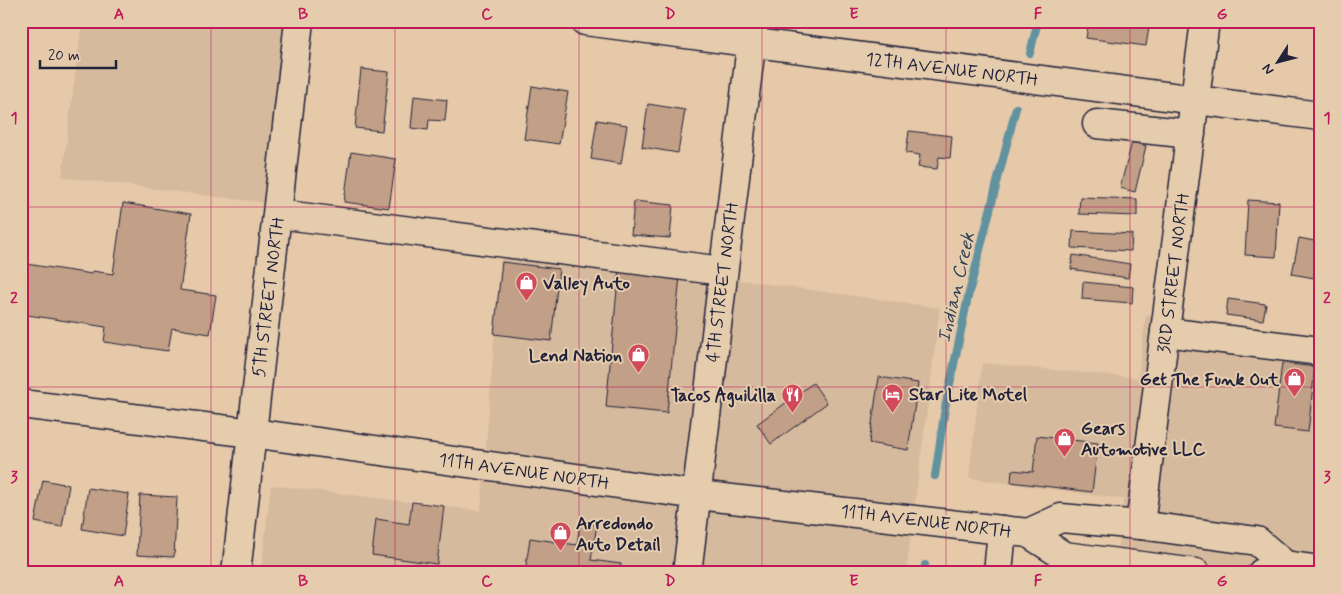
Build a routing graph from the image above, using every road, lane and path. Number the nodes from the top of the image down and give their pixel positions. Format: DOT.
graph roads {
  1 [pos="299,21"];
  2 [pos="585,21"];
  3 [pos="1206,21"];
  4 [pos="753,32"];
  5 [pos="1195,100"];
  6 [pos="1320,116"];
  7 [pos="1097,124"];
  8 [pos="1191,134"];
  9 [pos="278,214"];
  10 [pos="723,271"];
  11 [pos="1165,332"];
  12 [pos="1320,351"];
  13 [pos="21,404"];
  14 [pos="252,433"];
  15 [pos="698,495"];
  16 [pos="1140,525"];
  17 [pos="1015,531"];
  18 [pos="1134,568"];
  19 [pos="1295,570"];
  20 [pos="236,573"];
  21 [pos="687,573"];
  22 [pos="998,573"];
  23 [pos="1196,573"];
  1 -- 9 [label="street, 5TH STREET NORTH"];
  2 -- 4 [label="street, 12TH AVENUE NORTH"];
  3 -- 5 [label="street, 3RD STREET NORTH"];
  4 -- 5 [label="street, 12TH AVENUE NORTH"];
  4 -- 10 [label="street, 4TH STREET NORTH"];
  5 -- 6 [label="street, 12TH AVENUE NORTH"];
  5 -- 8 [label="street, 3RD STREET NORTH"];
  7 -- 8 [label="street"];
  8 -- 11 [label="street, 3RD STREET NORTH"];
  9 -- 10 [label="street"];
  9 -- 14 [label="street, 5TH STREET NORTH"];
  10 -- 15 [label="street, 4TH STREET NORTH"];
  11 -- 12 [label="street"];
  11 -- 16 [label="street, 3RD STREET NORTH"];
  13 -- 14 [label="street, 11TH AVENUE NORTH"];
  14 -- 15 [label="street, 11TH AVENUE NORTH"];
  14 -- 20 [label="street, 5TH STREET NORTH"];
  15 -- 17 [label="street, 11TH AVENUE NORTH"];
  15 -- 21 [label="street, 4TH STREET NORTH"];
  16 -- 17 [label="street, 11TH AVENUE NORTH"];
  16 -- 19 [label="street, 11TH AVENUE NORTH"];
  17 -- 18 [label="street, 11TH AVENUE NORTH"];
  17 -- 22 [label="street"];
  18 -- 23 [label="street, 11TH AVENUE NORTH"];
}
